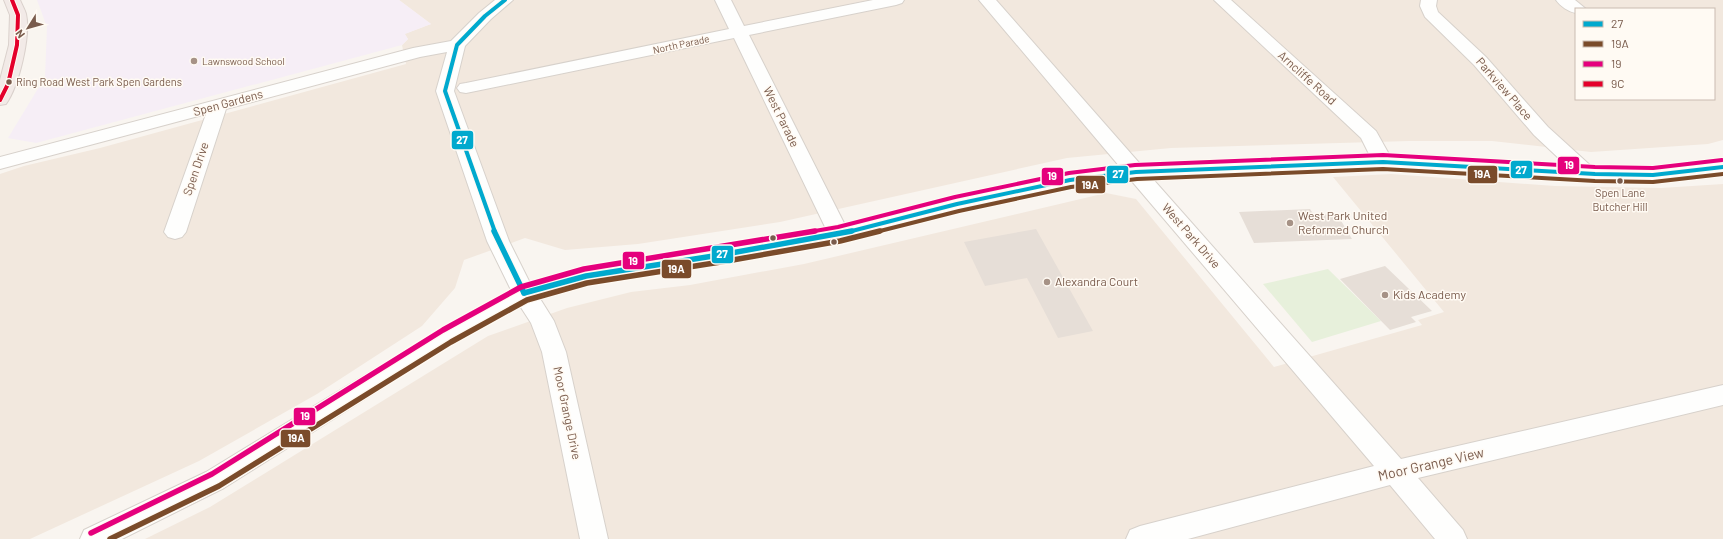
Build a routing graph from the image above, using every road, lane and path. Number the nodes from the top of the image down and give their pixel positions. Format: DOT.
graph roads {
  1 [pos="12,0"];
  2 [pos="505,0"];
  3 [pos="723,0"];
  4 [pos="896,0"];
  5 [pos="987,0"];
  6 [pos="1222,0"];
  7 [pos="1429,0"];
  8 [pos="739,32"];
  9 [pos="457,45"];
  10 [pos="466,88"];
  11 [pos="0,100"];
  12 [pos="218,106"];
  13 [pos="1383,162"];
  14 [pos="0,163"];
  15 [pos="1723,167"];
  16 [pos="1136,172"];
  17 [pos="1587,174"];
  18 [pos="175,232"];
  19 [pos="838,234"];
  20 [pos="524,293"];
  21 [pos="1723,395"];
  22 [pos="1396,472"];
  23 [pos="94,539"];
  24 [pos="594,539"];
  25 [pos="1140,539"];
  26 [pos="1453,539"];
  1 -- 11 [label="highway"];
  2 -- 9 [label="street"];
  3 -- 8 [label="street, West Parade"];
  4 -- 8 [label="street, North Parade"];
  5 -- 16 [label="street, West Park Drive"];
  6 -- 13 [label="street, Arncliffe Road"];
  7 -- 17 [label="street, Parkview Place"];
  8 -- 10 [label="street, North Parade"];
  8 -- 19 [label="street, West Parade"];
  9 -- 12 [label="street, Spen Gardens"];
  9 -- 20 [label="street, Moor Grange Drive"];
  12 -- 14 [label="street, Spen Gardens"];
  12 -- 18 [label="street, Spen Drive"];
  13 -- 16 [label="street"];
  13 -- 17 [label="street"];
  15 -- 17 [label="street"];
  16 -- 19 [label="street"];
  16 -- 22 [label="street, West Park Drive"];
  19 -- 20 [label="street"];
  20 -- 23 [label="street"];
  20 -- 24 [label="street, Moor Grange Drive"];
  21 -- 22 [label="street, Moor Grange View"];
  22 -- 25 [label="street, Moor Grange View"];
  22 -- 26 [label="street, West Park Drive"];
}
